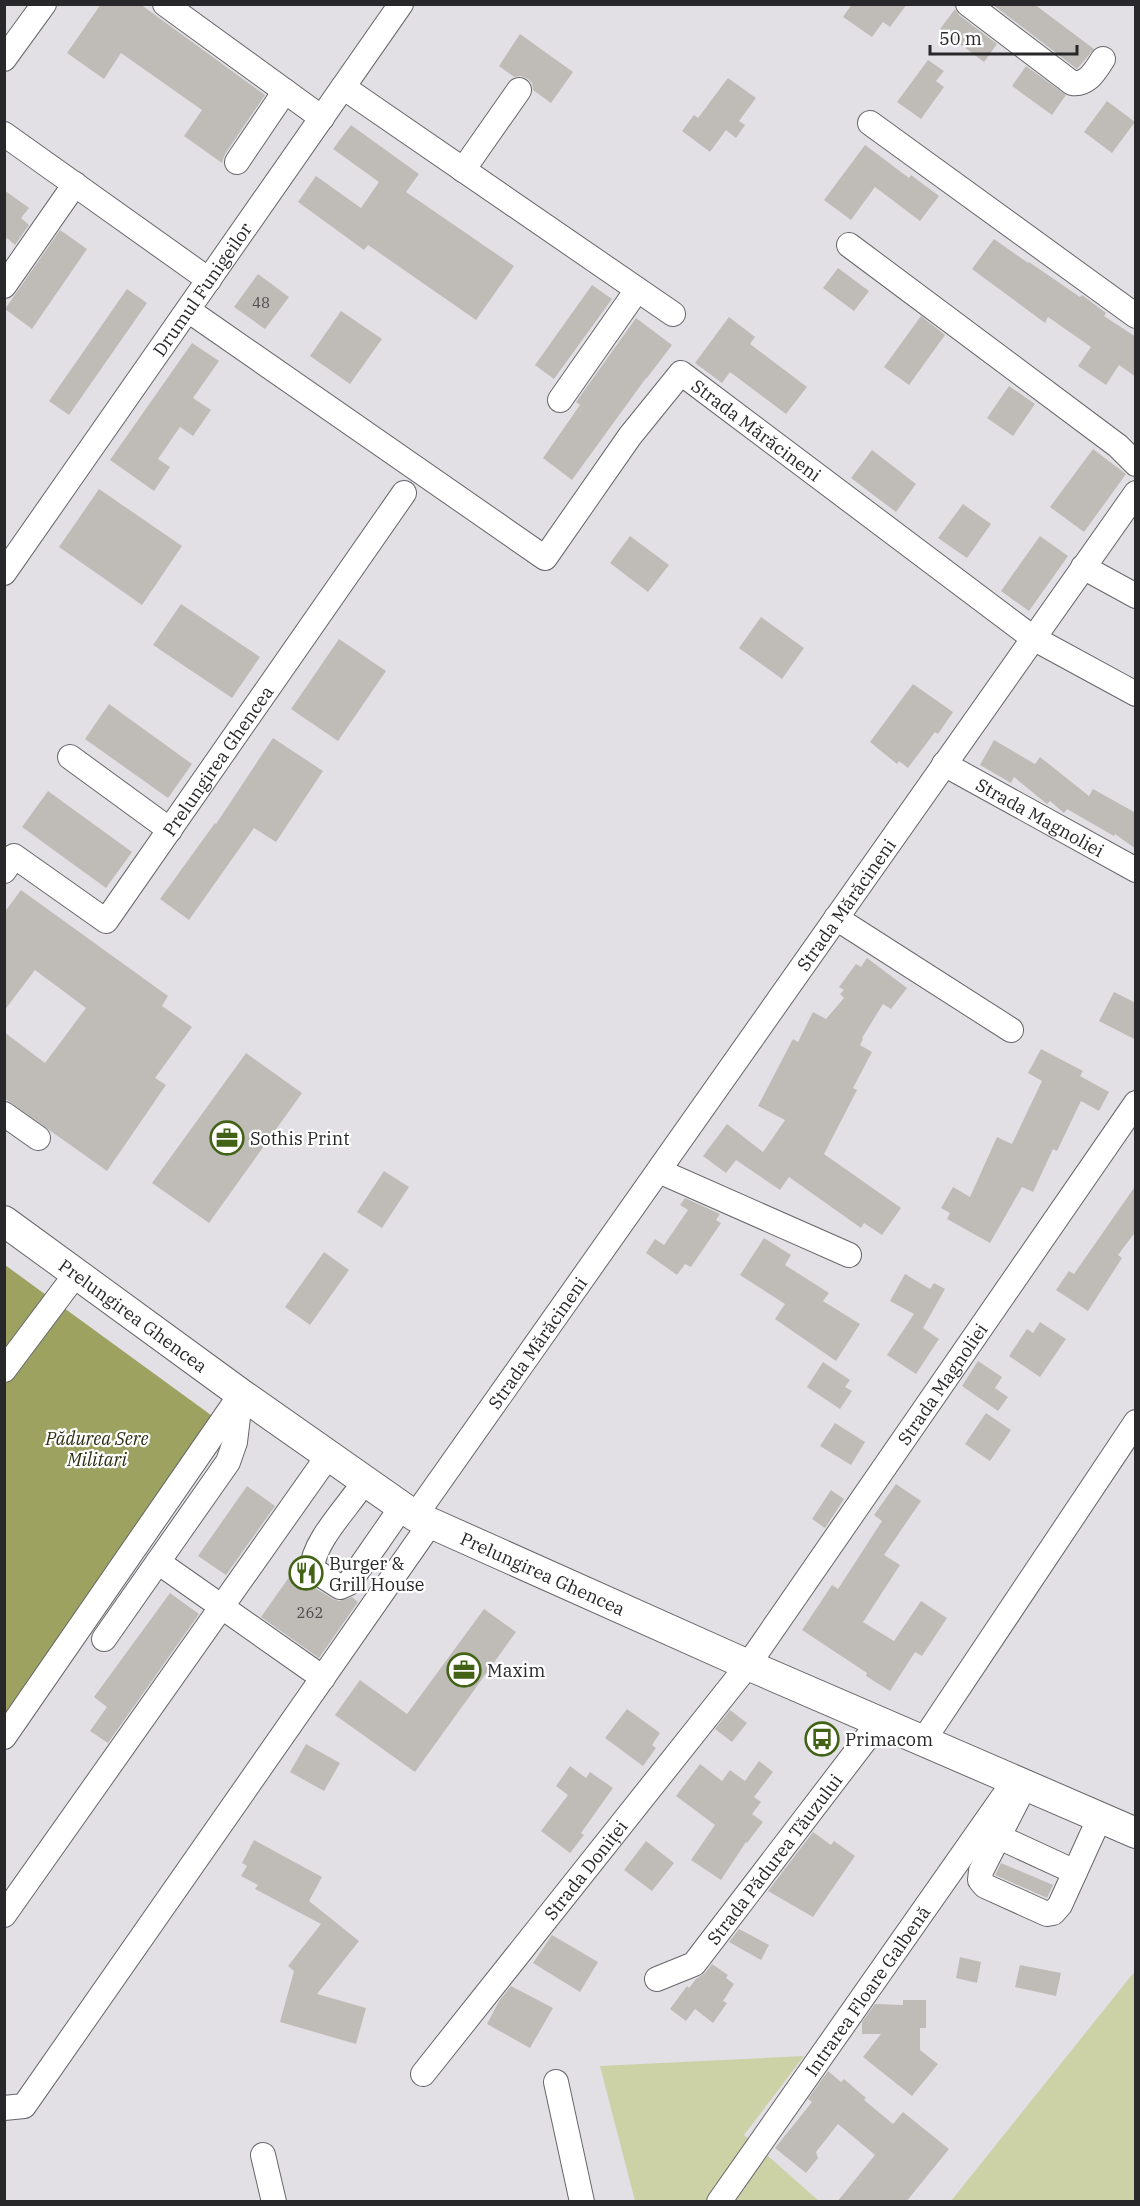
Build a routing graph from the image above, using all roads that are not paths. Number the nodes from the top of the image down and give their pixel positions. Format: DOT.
graph roads {
  1 [pos="165,4"];
  2 [pos="401,4"];
  3 [pos="968,4"];
  4 [pos="35,8"];
  5 [pos="4,59"];
  6 [pos="1103,59"];
  7 [pos="344,87"];
  8 [pos="519,90"];
  9 [pos="285,91"];
  10 [pos="322,118"];
  11 [pos="870,123"];
  12 [pos="4,134"];
  13 [pos="237,162"];
  14 [pos="463,170"];
  15 [pos="75,184"];
  16 [pos="849,245"];
  17 [pos="209,280"];
  18 [pos="4,286"];
  19 [pos="637,290"];
  20 [pos="188,310"];
  21 [pos="673,314"];
  22 [pos="1136,316"];
  23 [pos="560,400"];
  24 [pos="1136,464"];
  25 [pos="404,493"];
  26 [pos="1136,493"];
  27 [pos="1083,567"];
  28 [pos="4,573"];
  29 [pos="1136,596"];
  30 [pos="1034,638"];
  31 [pos="1136,694"];
  32 [pos="70,757"];
  33 [pos="944,764"];
  34 [pos="170,830"];
  35 [pos="4,870"];
  36 [pos="1136,870"];
  37 [pos="836,918"];
  38 [pos="1011,1030"];
  39 [pos="1136,1103"];
  40 [pos="4,1114"];
  41 [pos="38,1138"];
  42 [pos="659,1171"];
  43 [pos="4,1221"];
  44 [pos="849,1255"];
  45 [pos="76,1274"];
  46 [pos="4,1371"];
  47 [pos="241,1394"];
  48 [pos="1136,1422"];
  49 [pos="328,1456"];
  50 [pos="364,1482"];
  51 [pos="415,1516"];
  52 [pos="158,1562"];
  53 [pos="222,1607"];
  54 [pos="104,1639"];
  55 [pos="748,1665"];
  56 [pos="323,1678"];
  57 [pos="879,1722"];
  58 [pos="4,1737"];
  59 [pos="923,1741"];
  60 [pos="1020,1783"];
  61 [pos="1100,1817"];
  62 [pos="1136,1833"];
  63 [pos="999,1837"];
  64 [pos="1075,1872"];
  65 [pos="4,1915"];
  66 [pos="657,1979"];
  67 [pos="423,2074"];
  68 [pos="556,2082"];
  69 [pos="4,2108"];
  70 [pos="263,2155"];
  71 [pos="274,2202"];
  72 [pos="582,2202"];
  73 [pos="719,2202"];
  1 -- 9 [label="street"];
  2 -- 7 [label="street, Drumul Funigeilor"];
  3 -- 6 [label="street"];
  4 -- 5 [label="street"];
  7 -- 10 [label="street, Drumul Funigeilor"];
  7 -- 14 [label="street"];
  8 -- 14 [label="street"];
  9 -- 10 [label="street"];
  9 -- 13 [label="street"];
  10 -- 17 [label="street, Drumul Funigeilor"];
  11 -- 22 [label="street"];
  12 -- 15 [label="street"];
  14 -- 19 [label="street"];
  15 -- 17 [label="street"];
  15 -- 18 [label="street"];
  16 -- 24 [label="street"];
  17 -- 20 [label="street, Drumul Funigeilor"];
  19 -- 21 [label="street"];
  19 -- 23 [label="street"];
  20 -- 28 [label="street, Drumul Funigeilor"];
  20 -- 30 [label="street, Strada Mărăcineni"];
  25 -- 34 [label="street, Prelungirea Ghencea"];
  26 -- 27 [label="street, Strada Mărăcineni"];
  27 -- 29 [label="street"];
  27 -- 30 [label="street, Strada Mărăcineni"];
  30 -- 31 [label="street, Strada Mărăcineni"];
  30 -- 33 [label="street, Strada Mărăcineni"];
  32 -- 34 [label="street"];
  33 -- 36 [label="street, Strada Magnoliei"];
  33 -- 37 [label="street, Strada Mărăcineni"];
  34 -- 35 [label="street, Prelungirea Ghencea"];
  37 -- 38 [label="street"];
  37 -- 42 [label="street, Strada Mărăcineni"];
  39 -- 55 [label="street, Strada Magnoliei"];
  40 -- 41 [label="street"];
  42 -- 44 [label="street"];
  42 -- 51 [label="street, Strada Mărăcineni"];
  43 -- 45 [label="main road, Prelungirea Ghencea"];
  45 -- 46 [label="street"];
  45 -- 47 [label="main road, Prelungirea Ghencea"];
  47 -- 49 [label="main road, Prelungirea Ghencea"];
  47 -- 52 [label="street"];
  47 -- 58 [label="street"];
  48 -- 59 [label="street"];
  49 -- 50 [label="main road, Prelungirea Ghencea"];
  49 -- 53 [label="street"];
  50 -- 51 [label="main road, Prelungirea Ghencea"];
  50 -- 51 [label="street"];
  51 -- 55 [label="main road, Prelungirea Ghencea"];
  51 -- 56 [label="street"];
  52 -- 53 [label="street"];
  52 -- 54 [label="street"];
  53 -- 56 [label="street"];
  53 -- 65 [label="street"];
  55 -- 57 [label="main road, Prelungirea Ghencea"];
  55 -- 67 [label="street, Strada Doniței"];
  56 -- 69 [label="street"];
  57 -- 59 [label="main road, Prelungirea Ghencea"];
  57 -- 66 [label="street, Strada Pădurea Tăuzului"];
  59 -- 60 [label="main road, Prelungirea Ghencea"];
  60 -- 61 [label="main road, Prelungirea Ghencea"];
  60 -- 63 [label="street"];
  60 -- 73 [label="street, Intrarea Floare Galbenă"];
  61 -- 62 [label="main road, Prelungirea Ghencea"];
  61 -- 64 [label="street"];
  63 -- 64 [label="street"];
  63 -- 64 [label="street"];
  68 -- 72 [label="street"];
  70 -- 71 [label="street"];
}
